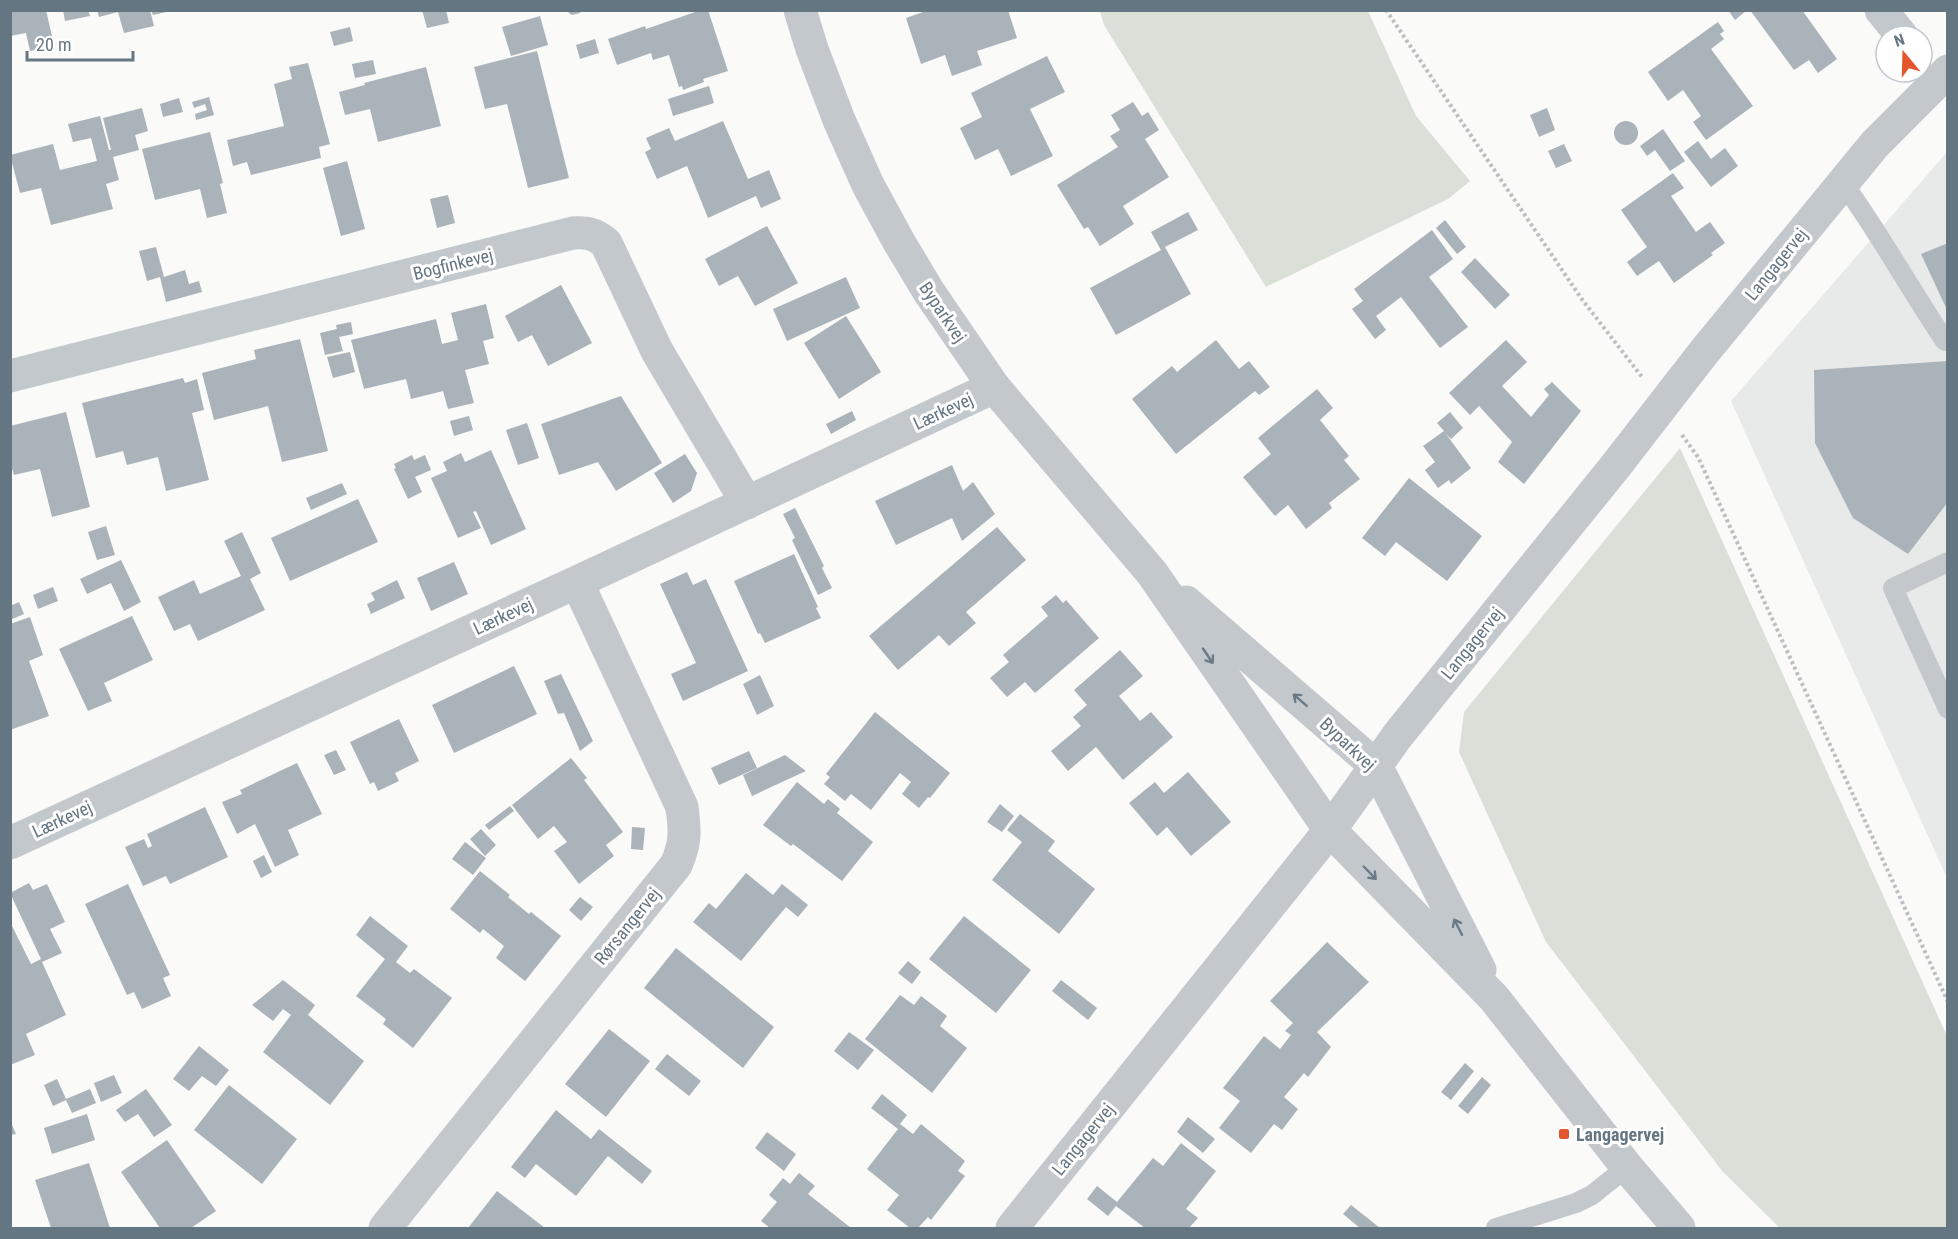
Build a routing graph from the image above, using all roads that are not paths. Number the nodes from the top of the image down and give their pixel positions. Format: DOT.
graph roads {
  1 [pos="800,10"];
  2 [pos="1881,10"];
  3 [pos="1892,24"];
  4 [pos="1936,70"];
  5 [pos="1843,183"];
  6 [pos="1945,341"];
  7 [pos="10,375"];
  8 [pos="994,387"];
  9 [pos="747,502"];
  10 [pos="1947,562"];
  11 [pos="1152,573"];
  12 [pos="577,582"];
  13 [pos="1947,709"];
  14 [pos="1376,766"];
  15 [pos="1330,830"];
  16 [pos="10,843"];
  17 [pos="1494,998"];
  18 [pos="1628,1167"];
  19 [pos="385,1228"];
  20 [pos="1012,1228"];
  21 [pos="1496,1228"];
  22 [pos="1679,1228"];
  1 -- 8 [label="street, Byparkvej"];
  2 -- 3 [label="street"];
  4 -- 5 [label="street, Langagervej"];
  5 -- 6 [label="lane"];
  5 -- 14 [label="street, Langagervej"];
  7 -- 9 [label="street, Bogfinkevej"];
  8 -- 9 [label="street, Lærkevej"];
  8 -- 11 [label="street, Byparkvej"];
  9 -- 12 [label="street, Lærkevej"];
  10 -- 13 [label="lane"];
  14 -- 11 [label="street, Byparkvej, one-way"];
  11 -- 15 [label="street, Byparkvej, one-way"];
  12 -- 16 [label="street, Lærkevej"];
  12 -- 19 [label="street, Rørsangervej"];
  14 -- 15 [label="street, Langagervej"];
  17 -- 14 [label="street, Byparkvej, one-way"];
  15 -- 17 [label="street, Byparkvej, one-way"];
  15 -- 20 [label="street, Langagervej"];
  17 -- 18 [label="street, Byparkvej"];
  18 -- 21 [label="lane"];
  18 -- 22 [label="street, Byparkvej"];
}
